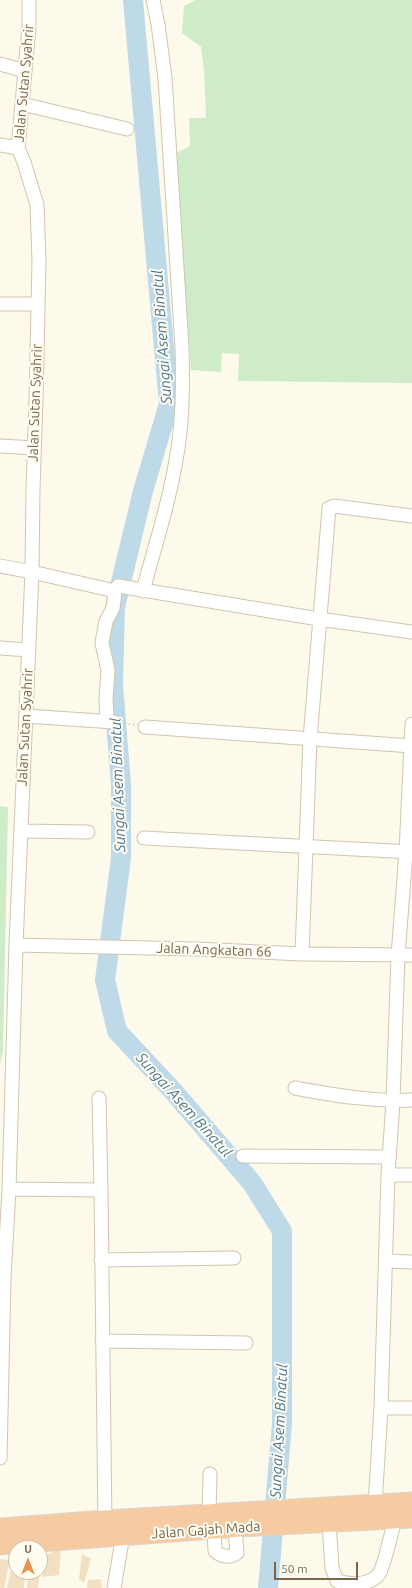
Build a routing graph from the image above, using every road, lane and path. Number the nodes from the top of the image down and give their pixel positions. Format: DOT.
graph roads {
  1 [pos="29,0"];
  2 [pos="153,0"];
  3 [pos="0,64"];
  4 [pos="25,71"];
  5 [pos="22,104"];
  6 [pos="127,129"];
  7 [pos="0,145"];
  8 [pos="18,148"];
  9 [pos="0,304"];
  10 [pos="38,304"];
  11 [pos="0,446"];
  12 [pos="34,448"];
  13 [pos="412,516"];
  14 [pos="0,566"];
  15 [pos="32,572"];
  16 [pos="117,588"];
  17 [pos="142,591"];
  18 [pos="319,619"];
  19 [pos="412,632"];
  20 [pos="0,648"];
  21 [pos="29,650"];
  22 [pos="26,716"];
  23 [pos="110,721"];
  24 [pos="412,724"];
  25 [pos="145,727"];
  26 [pos="310,739"];
  27 [pos="412,746"];
  28 [pos="21,831"];
  29 [pos="88,832"];
  30 [pos="144,838"];
  31 [pos="306,846"];
  32 [pos="409,852"];
  33 [pos="16,945"];
  34 [pos="302,954"];
  35 [pos="412,955"];
  36 [pos="398,956"];
  37 [pos="295,1088"];
  38 [pos="99,1098"];
  39 [pos="412,1100"];
  40 [pos="393,1101"];
  41 [pos="244,1156"];
  42 [pos="389,1157"];
  43 [pos="388,1175"];
  44 [pos="412,1175"];
  45 [pos="9,1189"];
  46 [pos="101,1190"];
  47 [pos="234,1258"];
  48 [pos="101,1260"];
  49 [pos="386,1261"];
  50 [pos="412,1262"];
  51 [pos="102,1341"];
  52 [pos="246,1343"];
  53 [pos="381,1408"];
  54 [pos="412,1408"];
  55 [pos="0,1458"];
  56 [pos="210,1474"];
  57 [pos="412,1502"];
  58 [pos="375,1505"];
  59 [pos="325,1518"];
  60 [pos="404,1519"];
  61 [pos="212,1522"];
  62 [pos="238,1522"];
  63 [pos="0,1528"];
  64 [pos="115,1528"];
  65 [pos="0,1545"];
  66 [pos="114,1588"];
  1 -- 4 [label="street, Jalan Sutan Syahrir"];
  2 -- 17 [label="street"];
  3 -- 4 [label="street"];
  4 -- 5 [label="street, Jalan Sutan Syahrir"];
  5 -- 6 [label="street"];
  5 -- 8 [label="street, Jalan Sutan Syahrir"];
  7 -- 8 [label="street"];
  8 -- 10 [label="street, Jalan Sutan Syahrir"];
  9 -- 10 [label="street"];
  10 -- 12 [label="street, Jalan Sutan Syahrir"];
  11 -- 12 [label="street"];
  12 -- 15 [label="street, Jalan Sutan Syahrir"];
  13 -- 18 [label="street"];
  14 -- 15 [label="street"];
  15 -- 16 [label="street"];
  15 -- 21 [label="street, Jalan Sutan Syahrir"];
  16 -- 17 [label="street"];
  16 -- 23 [label="street"];
  17 -- 18 [label="street"];
  18 -- 19 [label="street"];
  18 -- 26 [label="street"];
  20 -- 21 [label="street"];
  21 -- 22 [label="street, Jalan Sutan Syahrir"];
  22 -- 23 [label="street"];
  22 -- 28 [label="street, Jalan Sutan Syahrir"];
  23 -- 25 [label="path"];
  24 -- 27 [label="street"];
  25 -- 26 [label="street"];
  26 -- 27 [label="street"];
  26 -- 31 [label="street"];
  27 -- 32 [label="street"];
  28 -- 29 [label="street"];
  28 -- 33 [label="street, Jalan Sutan Syahrir"];
  30 -- 31 [label="street"];
  31 -- 32 [label="street"];
  31 -- 34 [label="street"];
  32 -- 36 [label="street"];
  33 -- 34 [label="street, Jalan Angkatan 66"];
  33 -- 45 [label="street, Jalan Sutan Syahrir"];
  34 -- 36 [label="street, Jalan Angkatan 66"];
  35 -- 36 [label="street, Jalan Angkatan 66"];
  36 -- 40 [label="street"];
  37 -- 40 [label="street"];
  38 -- 46 [label="street"];
  39 -- 40 [label="street"];
  40 -- 42 [label="street"];
  41 -- 42 [label="street"];
  42 -- 43 [label="street"];
  43 -- 44 [label="street"];
  43 -- 49 [label="street"];
  45 -- 46 [label="street"];
  45 -- 55 [label="street, Jalan Sutan Syahrir"];
  46 -- 48 [label="street"];
  47 -- 48 [label="street"];
  48 -- 51 [label="street"];
  49 -- 50 [label="street"];
  49 -- 53 [label="street"];
  51 -- 52 [label="street"];
  51 -- 64 [label="street"];
  53 -- 54 [label="street"];
  53 -- 58 [label="street"];
  56 -- 61 [label="street"];
  57 -- 58 [label="highway, Jalan Gajah Mada"];
  58 -- 59 [label="highway, Jalan Gajah Mada"];
  59 -- 60 [label="highway, Jalan Gajah Mada"];
  59 -- 60 [label="street"];
  59 -- 62 [label="highway, Jalan Gajah Mada"];
  61 -- 62 [label="highway, Jalan Gajah Mada"];
  61 -- 62 [label="street"];
  61 -- 64 [label="highway, Jalan Gajah Mada"];
  63 -- 64 [label="highway, Jalan Gajah Mada"];
  64 -- 65 [label="highway, Jalan Gajah Mada"];
  64 -- 66 [label="street"];
}
